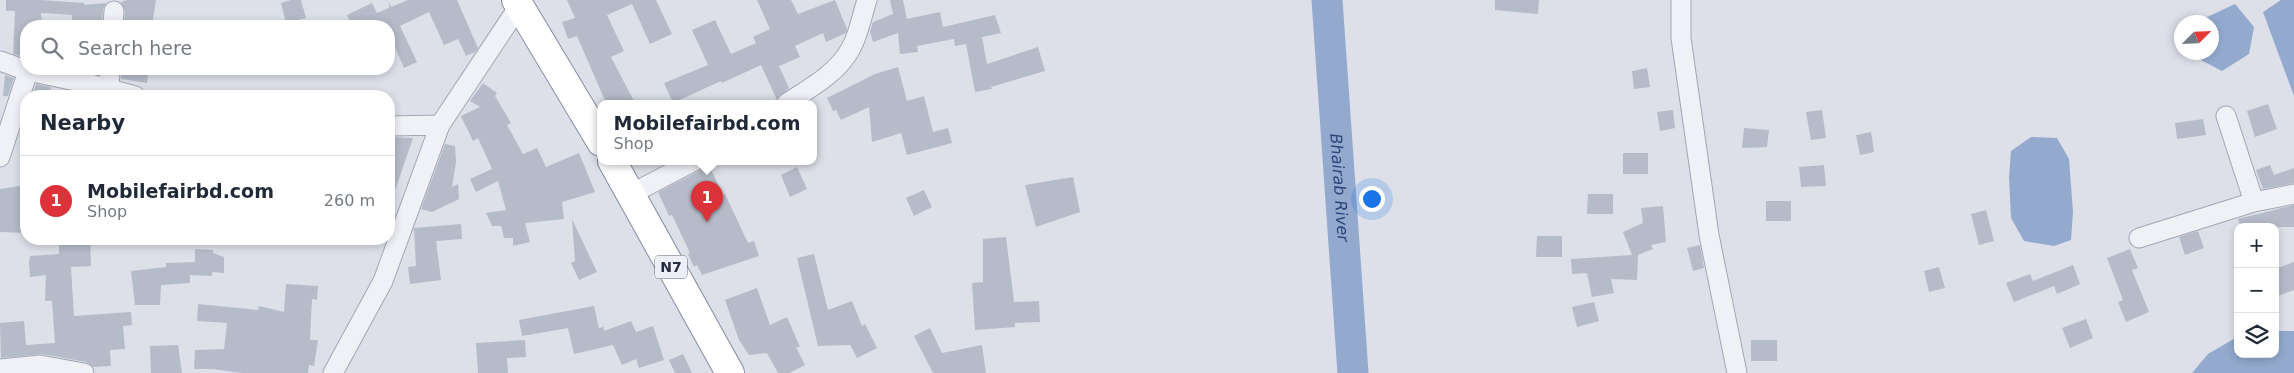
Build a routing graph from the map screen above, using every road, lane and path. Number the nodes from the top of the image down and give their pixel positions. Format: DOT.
graph roads {
  1 [pos="867,0"];
  2 [pos="1681,0"];
  3 [pos="517,3"];
  4 [pos="0,60"];
  5 [pos="20,68"];
  6 [pos="27,75"];
  7 [pos="47,75"];
  8 [pos="109,75"];
  9 [pos="22,90"];
  10 [pos="108,90"];
  11 [pos="20,96"];
  12 [pos="792,100"];
  13 [pos="2226,116"];
  14 [pos="440,125"];
  15 [pos="395,126"];
  16 [pos="597,135"];
  17 [pos="0,157"];
  18 [pos="614,165"];
  19 [pos="686,165"];
  20 [pos="630,194"];
  21 [pos="2294,194"];
  22 [pos="2254,202"];
  23 [pos="2139,238"];
  24 [pos="0,369"];
  25 [pos="84,373"];
  26 [pos="334,373"];
  27 [pos="730,373"];
  28 [pos="1737,373"];
  1 -- 12 [label="street"];
  2 -- 28 [label="street"];
  3 -- 14 [label="street"];
  3 -- 16 [label="highway"];
  4 -- 5 [label="street"];
  6 -- 9 [label="street"];
  7 -- 10 [label="street"];
  8 -- 10 [label="street"];
  11 -- 17 [label="street"];
  13 -- 22 [label="street"];
  14 -- 15 [label="street"];
  14 -- 26 [label="street"];
  18 -- 20 [label="highway, N7"];
  19 -- 20 [label="street"];
  20 -- 27 [label="highway, N7"];
  21 -- 22 [label="street"];
  22 -- 23 [label="street"];
  24 -- 25 [label="street"];
}
